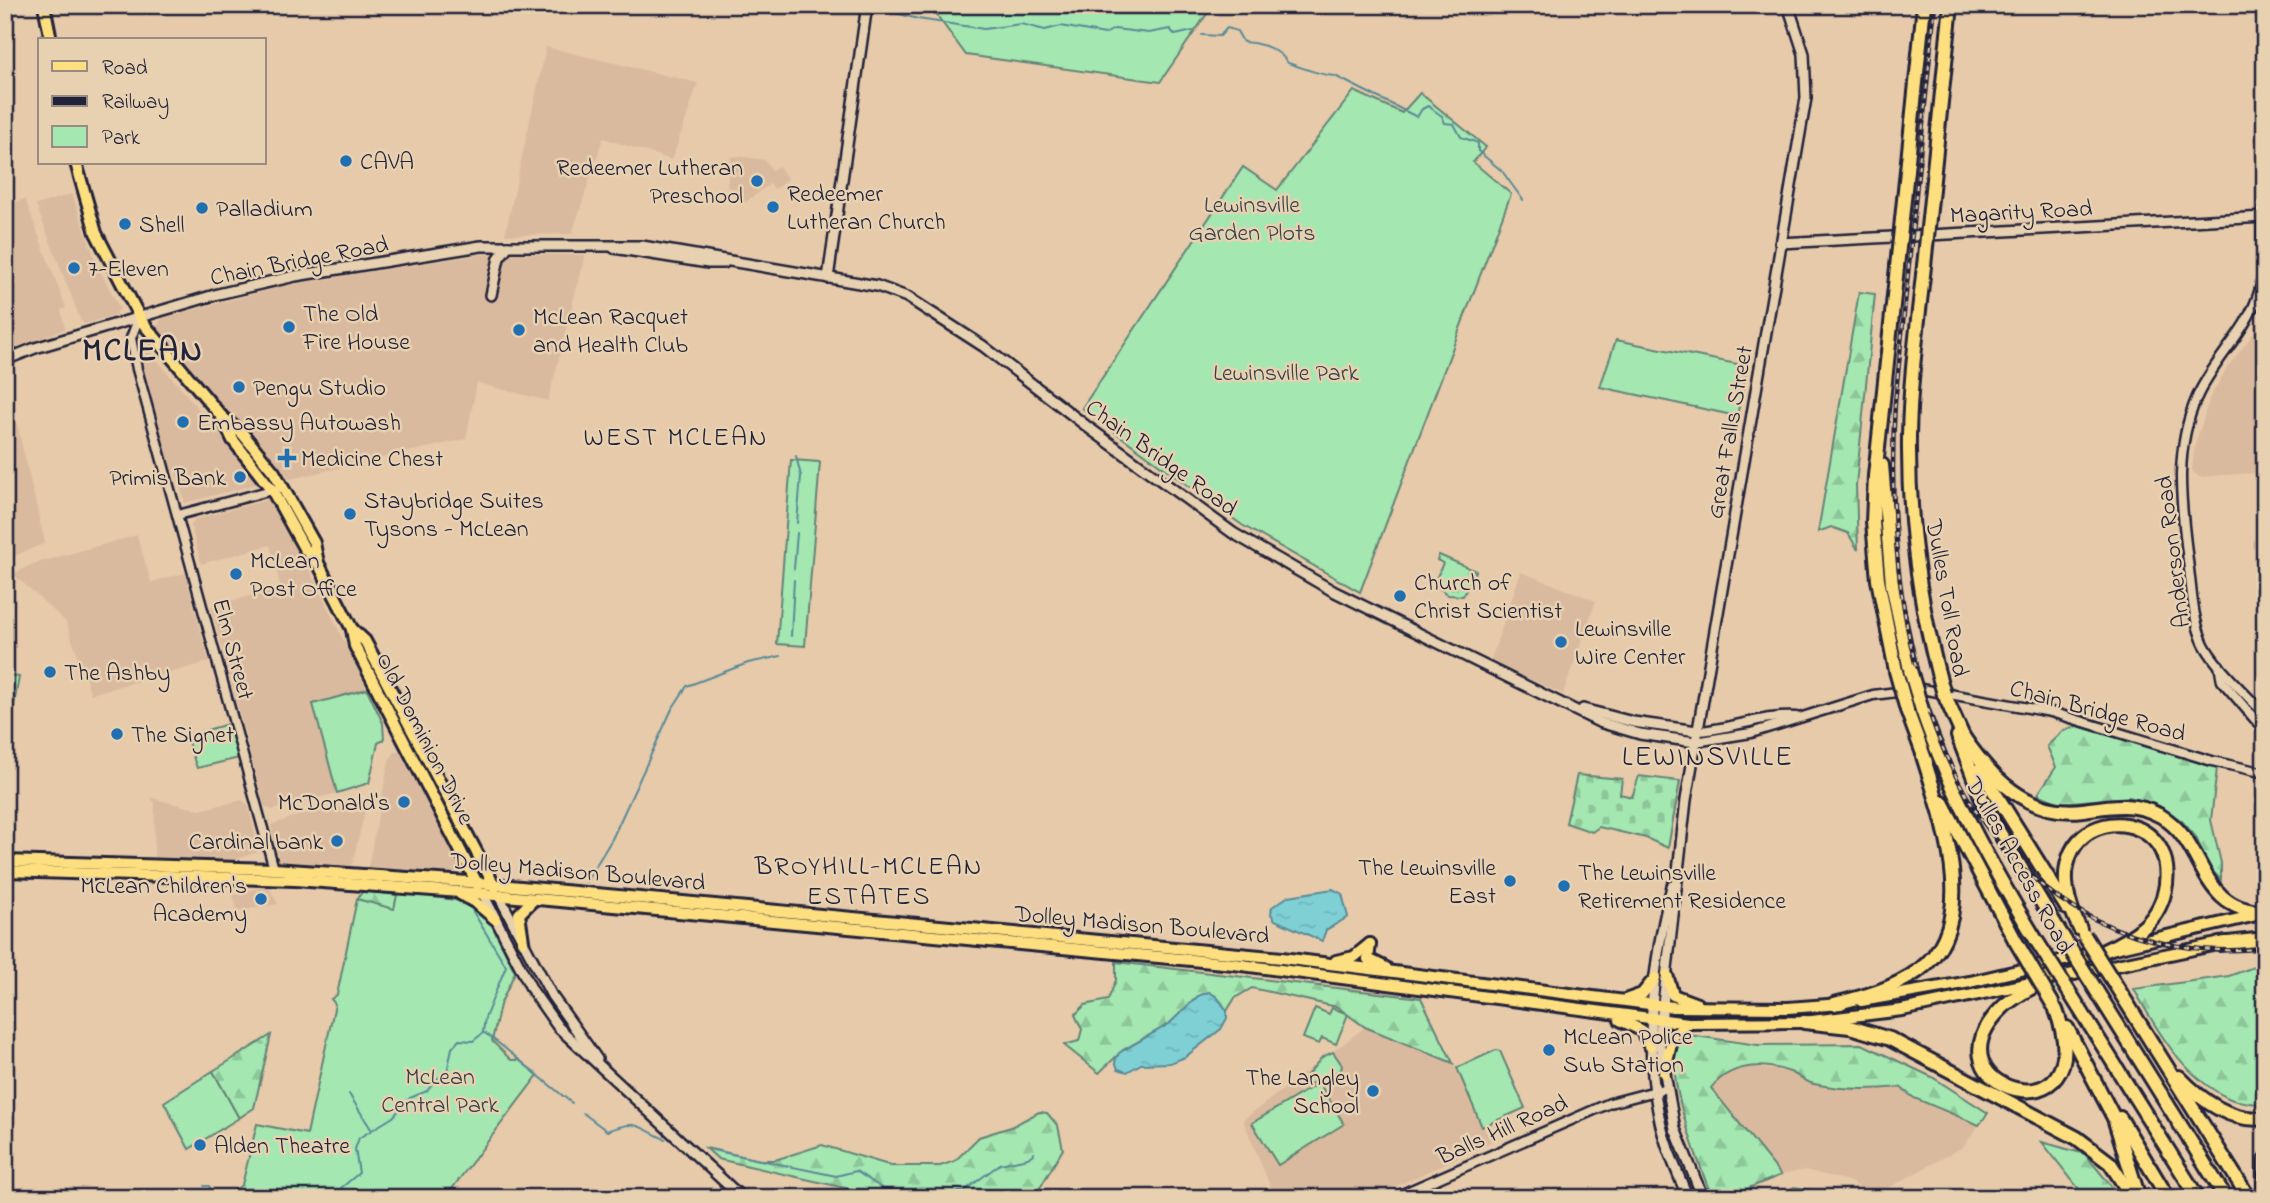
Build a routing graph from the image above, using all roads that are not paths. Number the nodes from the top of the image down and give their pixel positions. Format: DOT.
graph roads {
  1 [pos="44,5"];
  2 [pos="867,5"];
  3 [pos="1788,5"];
  4 [pos="1924,5"];
  5 [pos="1951,5"];
  6 [pos="51,38"];
  7 [pos="76,164"];
  8 [pos="2265,198"];
  9 [pos="2263,217"];
  10 [pos="1780,243"];
  11 [pos="508,246"];
  12 [pos="828,278"];
  13 [pos="491,295"];
  14 [pos="139,317"];
  15 [pos="5,360"];
  16 [pos="1884,394"];
  17 [pos="222,418"];
  18 [pos="284,487"];
  19 [pos="272,490"];
  20 [pos="178,515"];
  21 [pos="318,564"];
  22 [pos="352,629"];
  23 [pos="2219,665"];
  24 [pos="1944,694"];
  25 [pos="1572,706"];
  26 [pos="1952,714"];
  27 [pos="2265,714"];
  28 [pos="1798,718"];
  29 [pos="1697,731"];
  30 [pos="2265,731"];
  31 [pos="1962,735"];
  32 [pos="1695,742"];
  33 [pos="1923,756"];
  34 [pos="2265,774"];
  35 [pos="5,860"];
  36 [pos="467,864"];
  37 [pos="274,869"];
  38 [pos="5,871"];
  39 [pos="356,879"];
  40 [pos="477,883"];
  41 [pos="494,885"];
  42 [pos="453,886"];
  43 [pos="483,894"];
  44 [pos="499,896"];
  45 [pos="534,899"];
  46 [pos="2265,912"];
  47 [pos="495,919"];
  48 [pos="2082,932"];
  49 [pos="2265,934"];
  50 [pos="2265,939"];
  51 [pos="523,941"];
  52 [pos="2219,944"];
  53 [pos="2104,951"];
  54 [pos="1296,960"];
  55 [pos="1420,976"];
  56 [pos="1661,977"];
  57 [pos="2048,978"];
  58 [pos="1620,1002"];
  59 [pos="1834,1004"];
  60 [pos="1657,1006"];
  61 [pos="2055,1008"];
  62 [pos="1724,1010"];
  63 [pos="1601,1013"];
  64 [pos="1655,1020"];
  65 [pos="1804,1022"];
  66 [pos="1688,1024"];
  67 [pos="1650,1046"];
  68 [pos="2158,1054"];
  69 [pos="607,1070"];
  70 [pos="1664,1073"];
  71 [pos="2093,1073"];
  72 [pos="1667,1088"];
  73 [pos="1655,1090"];
  74 [pos="2265,1118"];
  75 [pos="2265,1160"];
  76 [pos="1704,1196"];
  77 [pos="2265,1196"];
  78 [pos="742,1198"];
  79 [pos="1393,1198"];
  80 [pos="1688,1198"];
  81 [pos="2133,1198"];
  82 [pos="2139,1198"];
  83 [pos="2168,1198"];
  84 [pos="2198,1198"];
  85 [pos="2226,1198"];
  86 [pos="2249,1198"];
  1 -- 6 [label="main road"];
  2 -- 12 [label="main road"];
  3 -- 10 [label="main road, Great Falls Street"];
  4 -- 16 [label="highway, bridge"];
  5 -- 24 [label="highway, Dulles Toll Road, bridge"];
  7 -- 14 [label="main road, Old Dominion Drive"];
  8 -- 9 [label="street, Anderson Road"];
  9 -- 10 [label="main road, Magarity Road"];
  9 -- 23 [label="street, Anderson Road"];
  10 -- 29 [label="main road, Great Falls Street"];
  11 -- 12 [label="main road, Chain Bridge Road"];
  11 -- 13 [label="main road"];
  11 -- 14 [label="main road, Chain Bridge Road"];
  12 -- 25 [label="main road, Chain Bridge Road"];
  14 -- 15 [label="main road, Chain Bridge Road"];
  14 -- 17 [label="main road, Old Dominion Drive"];
  14 -- 20 [label="street, Elm Street"];
  16 -- 33 [label="highway, bridge"];
  16 -- 84 [label="highway, Dulles Access Road, bridge"];
  17 -- 18 [label="main road, Old Dominion Drive"];
  17 -- 19 [label="main road, Old Dominion Drive"];
  18 -- 19 [label="street"];
  18 -- 21 [label="main road, Old Dominion Drive"];
  19 -- 20 [label="street"];
  19 -- 21 [label="main road, Old Dominion Drive"];
  20 -- 37 [label="street, Elm Street"];
  21 -- 22 [label="main road, Old Dominion Drive"];
  22 -- 36 [label="main road, Old Dominion Drive"];
  22 -- 41 [label="main road, Old Dominion Drive"];
  23 -- 27 [label="street, Anderson Road"];
  23 -- 30 [label="street, Anderson Road"];
  24 -- 26 [label="highway, Dulles Access Road"];
  25 -- 29 [label="main road, Chain Bridge Road"];
  25 -- 32 [label="main road, Chain Bridge Road"];
  26 -- 31 [label="highway, Dulles Toll Road"];
  26 -- 85 [label="highway, Dulles Access Road, bridge"];
  28 -- 29 [label="street, Chain Bridge Road"];
  28 -- 32 [label="street, Chain Bridge Road"];
  28 -- 34 [label="street, Chain Bridge Road"];
  29 -- 32 [label="main road, Great Falls Street"];
  31 -- 46 [label="highway"];
  31 -- 48 [label="highway, Dulles Toll Road"];
  32 -- 56 [label="main road, Great Falls Street"];
  33 -- 59 [label="highway"];
  33 -- 61 [label="highway, bridge"];
  35 -- 37 [label="main road, Dolley Madison Boulevard"];
  36 -- 40 [label="main road, Old Dominion Drive"];
  36 -- 42 [label="main road"];
  37 -- 39 [label="main road, Dolley Madison Boulevard"];
  38 -- 39 [label="main road, Dolley Madison Boulevard"];
  39 -- 42 [label="main road, Dolley Madison Boulevard"];
  39 -- 42 [label="main road, Dolley Madison Boulevard"];
  40 -- 41 [label="main road, Dolley Madison Boulevard"];
  40 -- 42 [label="main road, Dolley Madison Boulevard"];
  40 -- 43 [label="main road, Old Dominion Drive"];
  41 -- 44 [label="main road, Old Dominion Drive"];
  41 -- 54 [label="main road, Dolley Madison Boulevard"];
  42 -- 43 [label="main road, Dolley Madison Boulevard"];
  42 -- 47 [label="main road"];
  43 -- 44 [label="main road, Dolley Madison Boulevard"];
  43 -- 47 [label="main road, Old Dominion Drive"];
  44 -- 45 [label="main road, Dolley Madison Boulevard"];
  44 -- 51 [label="main road, Old Dominion Drive"];
  45 -- 51 [label="main road"];
  45 -- 63 [label="main road, Dolley Madison Boulevard"];
  46 -- 53 [label="main road, Dolley Madison Boulevard"];
  47 -- 69 [label="main road, Old Dominion Drive"];
  48 -- 53 [label="highway"];
  48 -- 68 [label="highway, Dulles Toll Road, bridge"];
  49 -- 52 [label="main road, Dolley Madison Boulevard"];
  50 -- 52 [label="highway"];
  51 -- 69 [label="main road, Old Dominion Drive"];
  52 -- 57 [label="main road, Dolley Madison Boulevard"];
  53 -- 59 [label="main road, Dolley Madison Boulevard"];
  54 -- 55 [label="main road, Dolley Madison Boulevard"];
  54 -- 55 [label="main road"];
  55 -- 58 [label="main road, Dolley Madison Boulevard"];
  56 -- 58 [label="main road"];
  56 -- 60 [label="main road, Great Falls Street"];
  56 -- 62 [label="main road"];
  57 -- 61 [label="highway"];
  57 -- 65 [label="main road, Dolley Madison Boulevard"];
  58 -- 60 [label="main road, Dolley Madison Boulevard"];
  59 -- 62 [label="main road, Dolley Madison Boulevard"];
  60 -- 62 [label="main road, Dolley Madison Boulevard"];
  60 -- 64 [label="main road, Great Falls Street"];
  61 -- 71 [label="highway"];
  63 -- 64 [label="main road, Dolley Madison Boulevard"];
  63 -- 67 [label="main road"];
  64 -- 66 [label="main road, Dolley Madison Boulevard"];
  64 -- 67 [label="main road"];
  64 -- 70 [label="main road"];
  65 -- 66 [label="main road, Dolley Madison Boulevard"];
  65 -- 81 [label="highway"];
  66 -- 70 [label="main road"];
  67 -- 73 [label="main road"];
  68 -- 74 [label="highway"];
  68 -- 86 [label="highway, Dulles Toll Road"];
  69 -- 78 [label="main road, Old Dominion Drive"];
  70 -- 72 [label="main road"];
  71 -- 82 [label="highway"];
  71 -- 83 [label="highway"];
  72 -- 73 [label="street, Balls Hill Road"];
  72 -- 76 [label="main road"];
  73 -- 79 [label="street, Balls Hill Road"];
  73 -- 80 [label="main road"];
  75 -- 77 [label="highway"];
}
